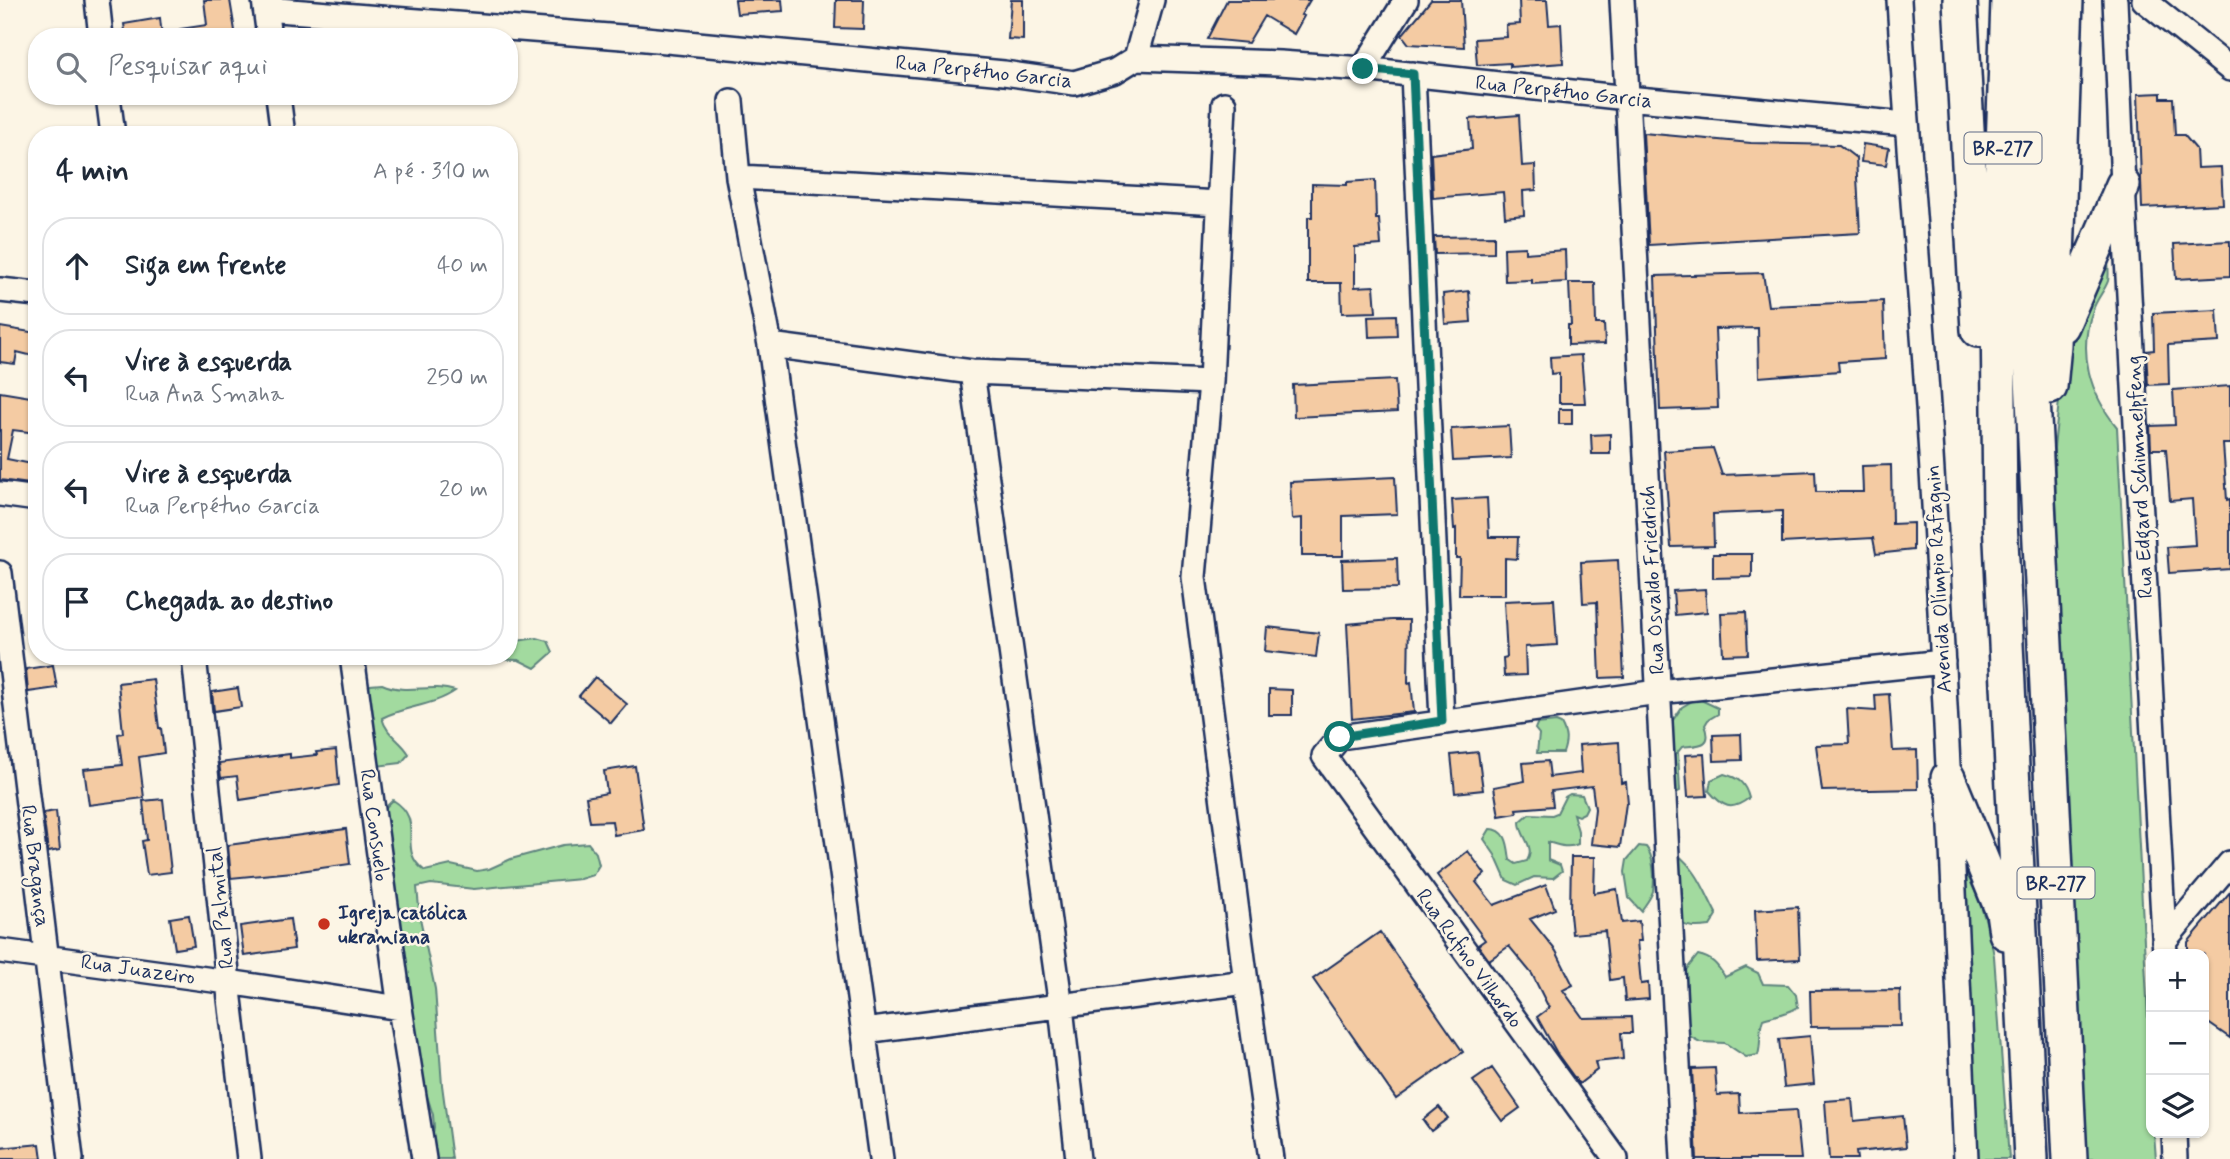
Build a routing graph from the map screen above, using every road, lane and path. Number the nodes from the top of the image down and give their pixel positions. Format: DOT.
graph roads {
  1 [pos="97,0"];
  2 [pos="1152,0"];
  3 [pos="1406,0"];
  4 [pos="1622,0"];
  5 [pos="1899,0"];
  6 [pos="1961,0"];
  7 [pos="2008,0"];
  8 [pos="2036,0"];
  9 [pos="2066,0"];
  10 [pos="2115,0"];
  11 [pos="2144,0"];
  12 [pos="265,5"];
  13 [pos="101,28"];
  14 [pos="268,28"];
  15 [pos="1136,58"];
  16 [pos="1363,69"];
  17 [pos="2230,69"];
  18 [pos="1413,74"];
  19 [pos="1628,98"];
  20 [pos="731,101"];
  21 [pos="1224,104"];
  22 [pos="109,105"];
  23 [pos="279,105"];
  24 [pos="1906,124"];
  25 [pos="112,126"];
  26 [pos="282,126"];
  27 [pos="738,177"];
  28 [pos="2123,185"];
  29 [pos="1219,203"];
  30 [pos="0,290"];
  31 [pos="28,294"];
  32 [pos="2013,296"];
  33 [pos="770,345"];
  34 [pos="2054,345"];
  35 [pos="972,372"];
  36 [pos="1211,382"];
  37 [pos="0,494"];
  38 [pos="28,498"];
  39 [pos="2039,498"];
  40 [pos="2000,520"];
  41 [pos="0,573"];
  42 [pos="1943,662"];
  43 [pos="195,665"];
  44 [pos="353,665"];
  45 [pos="1658,692"];
  46 [pos="1442,721"];
  47 [pos="1948,778"];
  48 [pos="2230,863"];
  49 [pos="2165,948"];
  50 [pos="0,951"];
  51 [pos="47,956"];
  52 [pos="228,982"];
  53 [pos="1246,982"];
  54 [pos="1061,1007"];
  55 [pos="400,1008"];
  56 [pos="864,1031"];
  57 [pos="2029,1120"];
  58 [pos="2174,1138"];
  59 [pos="71,1159"];
  60 [pos="249,1159"];
  61 [pos="424,1159"];
  62 [pos="881,1159"];
  63 [pos="1078,1159"];
  64 [pos="1271,1159"];
  65 [pos="1616,1159"];
  66 [pos="1683,1159"];
  67 [pos="1966,1159"];
  68 [pos="2031,1159"];
  69 [pos="2070,1159"];
  70 [pos="2175,1159"];
  1 -- 13 [label="street"];
  2 -- 15 [label="street"];
  3 -- 16 [label="street"];
  4 -- 19 [label="street, Rua Osvaldo Friedrich"];
  5 -- 24 [label="street, Avenida Olímpio Rafagnin"];
  6 -- 40 [label="highway"];
  7 -- 32 [label="highway, BR-277"];
  8 -- 32 [label="highway, BR-277"];
  9 -- 34 [label="highway"];
  10 -- 28 [label="street, Rua Edgard Schimmelpfeng"];
  11 -- 17 [label="street"];
  12 -- 14 [label="street"];
  12 -- 15 [label="street, Rua Perpétuo Garcia"];
  15 -- 16 [label="street, Rua Perpétuo Garcia"];
  16 -- 18 [label="street, Rua Perpétuo Garcia"];
  18 -- 19 [label="street, Rua Perpétuo Garcia"];
  18 -- 46 [label="street"];
  19 -- 24 [label="street, Rua Perpétuo Garcia"];
  19 -- 45 [label="street, Rua Osvaldo Friedrich"];
  20 -- 27 [label="street"];
  21 -- 29 [label="street"];
  22 -- 25 [label="street"];
  23 -- 26 [label="street"];
  24 -- 42 [label="street, Avenida Olímpio Rafagnin"];
  27 -- 29 [label="street"];
  27 -- 33 [label="street"];
  28 -- 34 [label="highway"];
  28 -- 49 [label="street, Rua Edgard Schimmelpfeng"];
  29 -- 36 [label="street"];
  30 -- 31 [label="street"];
  32 -- 39 [label="highway, BR-277"];
  32 -- 40 [label="highway, BR-277"];
  33 -- 35 [label="street"];
  33 -- 56 [label="street"];
  34 -- 39 [label="highway"];
  35 -- 36 [label="street"];
  35 -- 54 [label="street"];
  36 -- 53 [label="street"];
  37 -- 38 [label="street"];
  39 -- 69 [label="highway, BR-277"];
  40 -- 57 [label="highway, BR-277"];
  41 -- 51 [label="street, Rua Bragança"];
  42 -- 45 [label="street"];
  42 -- 47 [label="street, Avenida Olímpio Rafagnin"];
  43 -- 52 [label="street, Rua Palmital"];
  44 -- 55 [label="street, Rua Consuelo"];
  45 -- 46 [label="street"];
  45 -- 66 [label="street, Rua Osvaldo Friedrich"];
  46 -- 65 [label="street, Rua Rufino Vilhordo"];
  47 -- 57 [label="highway"];
  47 -- 67 [label="street, Avenida Olímpio Rafagnin"];
  48 -- 49 [label="street"];
  50 -- 51 [label="street, Rua Juazeiro"];
  51 -- 52 [label="street, Rua Juazeiro"];
  51 -- 59 [label="street, Rua Bragança"];
  52 -- 55 [label="street, Rua Juazeiro"];
  52 -- 60 [label="street, Rua Palmital"];
  53 -- 54 [label="street"];
  53 -- 64 [label="street"];
  54 -- 56 [label="street"];
  54 -- 63 [label="street"];
  55 -- 61 [label="street, Rua Consuelo"];
  56 -- 62 [label="street"];
  57 -- 68 [label="highway, BR-277"];
  58 -- 70 [label="street"];
}
